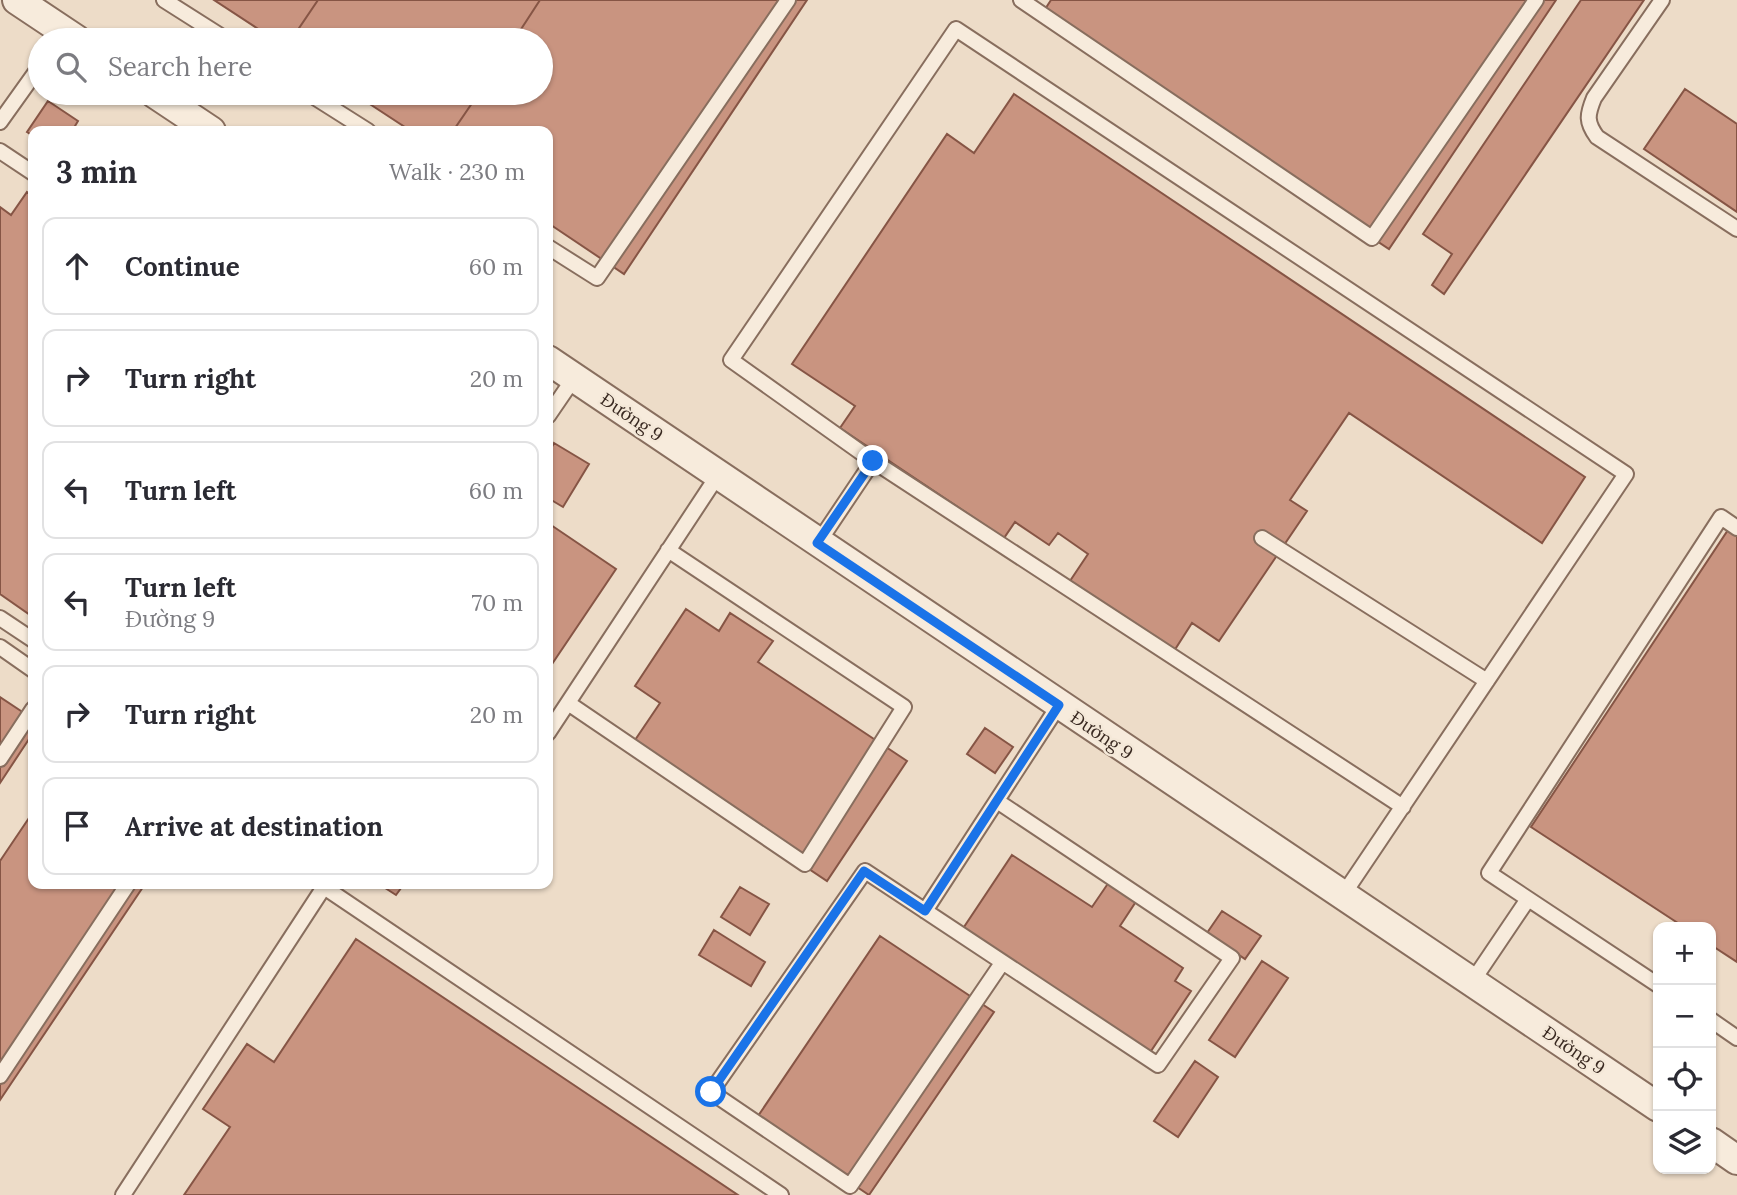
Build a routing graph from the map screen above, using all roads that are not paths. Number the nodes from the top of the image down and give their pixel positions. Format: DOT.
graph roads {
  1 [pos="17,0"];
  2 [pos="164,0"];
  3 [pos="788,0"];
  4 [pos="1021,0"];
  5 [pos="1536,0"];
  6 [pos="1662,0"];
  7 [pos="55,28"];
  8 [pos="208,28"];
  9 [pos="28,83"];
  10 [pos="173,105"];
  11 [pos="328,105"];
  12 [pos="0,122"];
  13 [pos="204,126"];
  14 [pos="360,126"];
  15 [pos="0,151"];
  16 [pos="28,170"];
  17 [pos="1737,229"];
  18 [pos="553,250"];
  19 [pos="553,363"];
  20 [pos="574,378"];
  21 [pos="553,409"];
  22 [pos="873,461"];
  23 [pos="718,475"];
  24 [pos="1737,528"];
  25 [pos="1262,538"];
  26 [pos="817,543"];
  27 [pos="668,550"];
  28 [pos="0,618"];
  29 [pos="28,637"];
  30 [pos="0,647"];
  31 [pos="28,667"];
  32 [pos="1487,681"];
  33 [pos="568,703"];
  34 [pos="1059,705"];
  35 [pos="28,717"];
  36 [pos="553,726"];
  37 [pos="0,759"];
  38 [pos="997,800"];
  39 [pos="1403,807"];
  40 [pos="125,889"];
  41 [pos="323,889"];
  42 [pos="327,889"];
  43 [pos="1343,895"];
  44 [pos="1528,899"];
  45 [pos="925,911"];
  46 [pos="1002,962"];
  47 [pos="1472,982"];
  48 [pos="1653,982"];
  49 [pos="1716,1023"];
  50 [pos="1737,1038"];
  51 [pos="0,1076"];
  52 [pos="1653,1104"];
  53 [pos="1716,1145"];
  54 [pos="1737,1160"];
  55 [pos="123,1195"];
  56 [pos="781,1195"];
  1 -- 7 [label="street"];
  2 -- 8 [label="lane"];
  3 -- 18 [label="lane"];
  4 -- 5 [label="lane"];
  6 -- 17 [label="lane"];
  9 -- 12 [label="lane"];
  10 -- 13 [label="street"];
  11 -- 14 [label="lane"];
  15 -- 16 [label="lane"];
  19 -- 20 [label="street, Đường 9"];
  20 -- 21 [label="lane"];
  20 -- 23 [label="street, Đường 9"];
  22 -- 26 [label="lane"];
  22 -- 32 [label="lane"];
  22 -- 39 [label="lane"];
  23 -- 26 [label="street, Đường 9"];
  23 -- 27 [label="lane"];
  24 -- 44 [label="lane"];
  25 -- 32 [label="lane"];
  26 -- 34 [label="street, Đường 9"];
  27 -- 33 [label="lane"];
  27 -- 33 [label="lane"];
  28 -- 29 [label="lane"];
  30 -- 31 [label="lane"];
  32 -- 39 [label="lane"];
  33 -- 36 [label="lane"];
  34 -- 38 [label="lane"];
  34 -- 43 [label="street, Đường 9"];
  35 -- 37 [label="lane"];
  38 -- 45 [label="lane"];
  38 -- 46 [label="lane"];
  39 -- 43 [label="lane"];
  40 -- 51 [label="lane"];
  41 -- 55 [label="lane"];
  42 -- 56 [label="lane"];
  43 -- 47 [label="street, Đường 9"];
  44 -- 47 [label="lane"];
  44 -- 48 [label="lane"];
  45 -- 46 [label="lane"];
  45 -- 46 [label="lane"];
  47 -- 52 [label="street, Đường 9"];
  49 -- 50 [label="lane"];
  53 -- 54 [label="street"];
}
